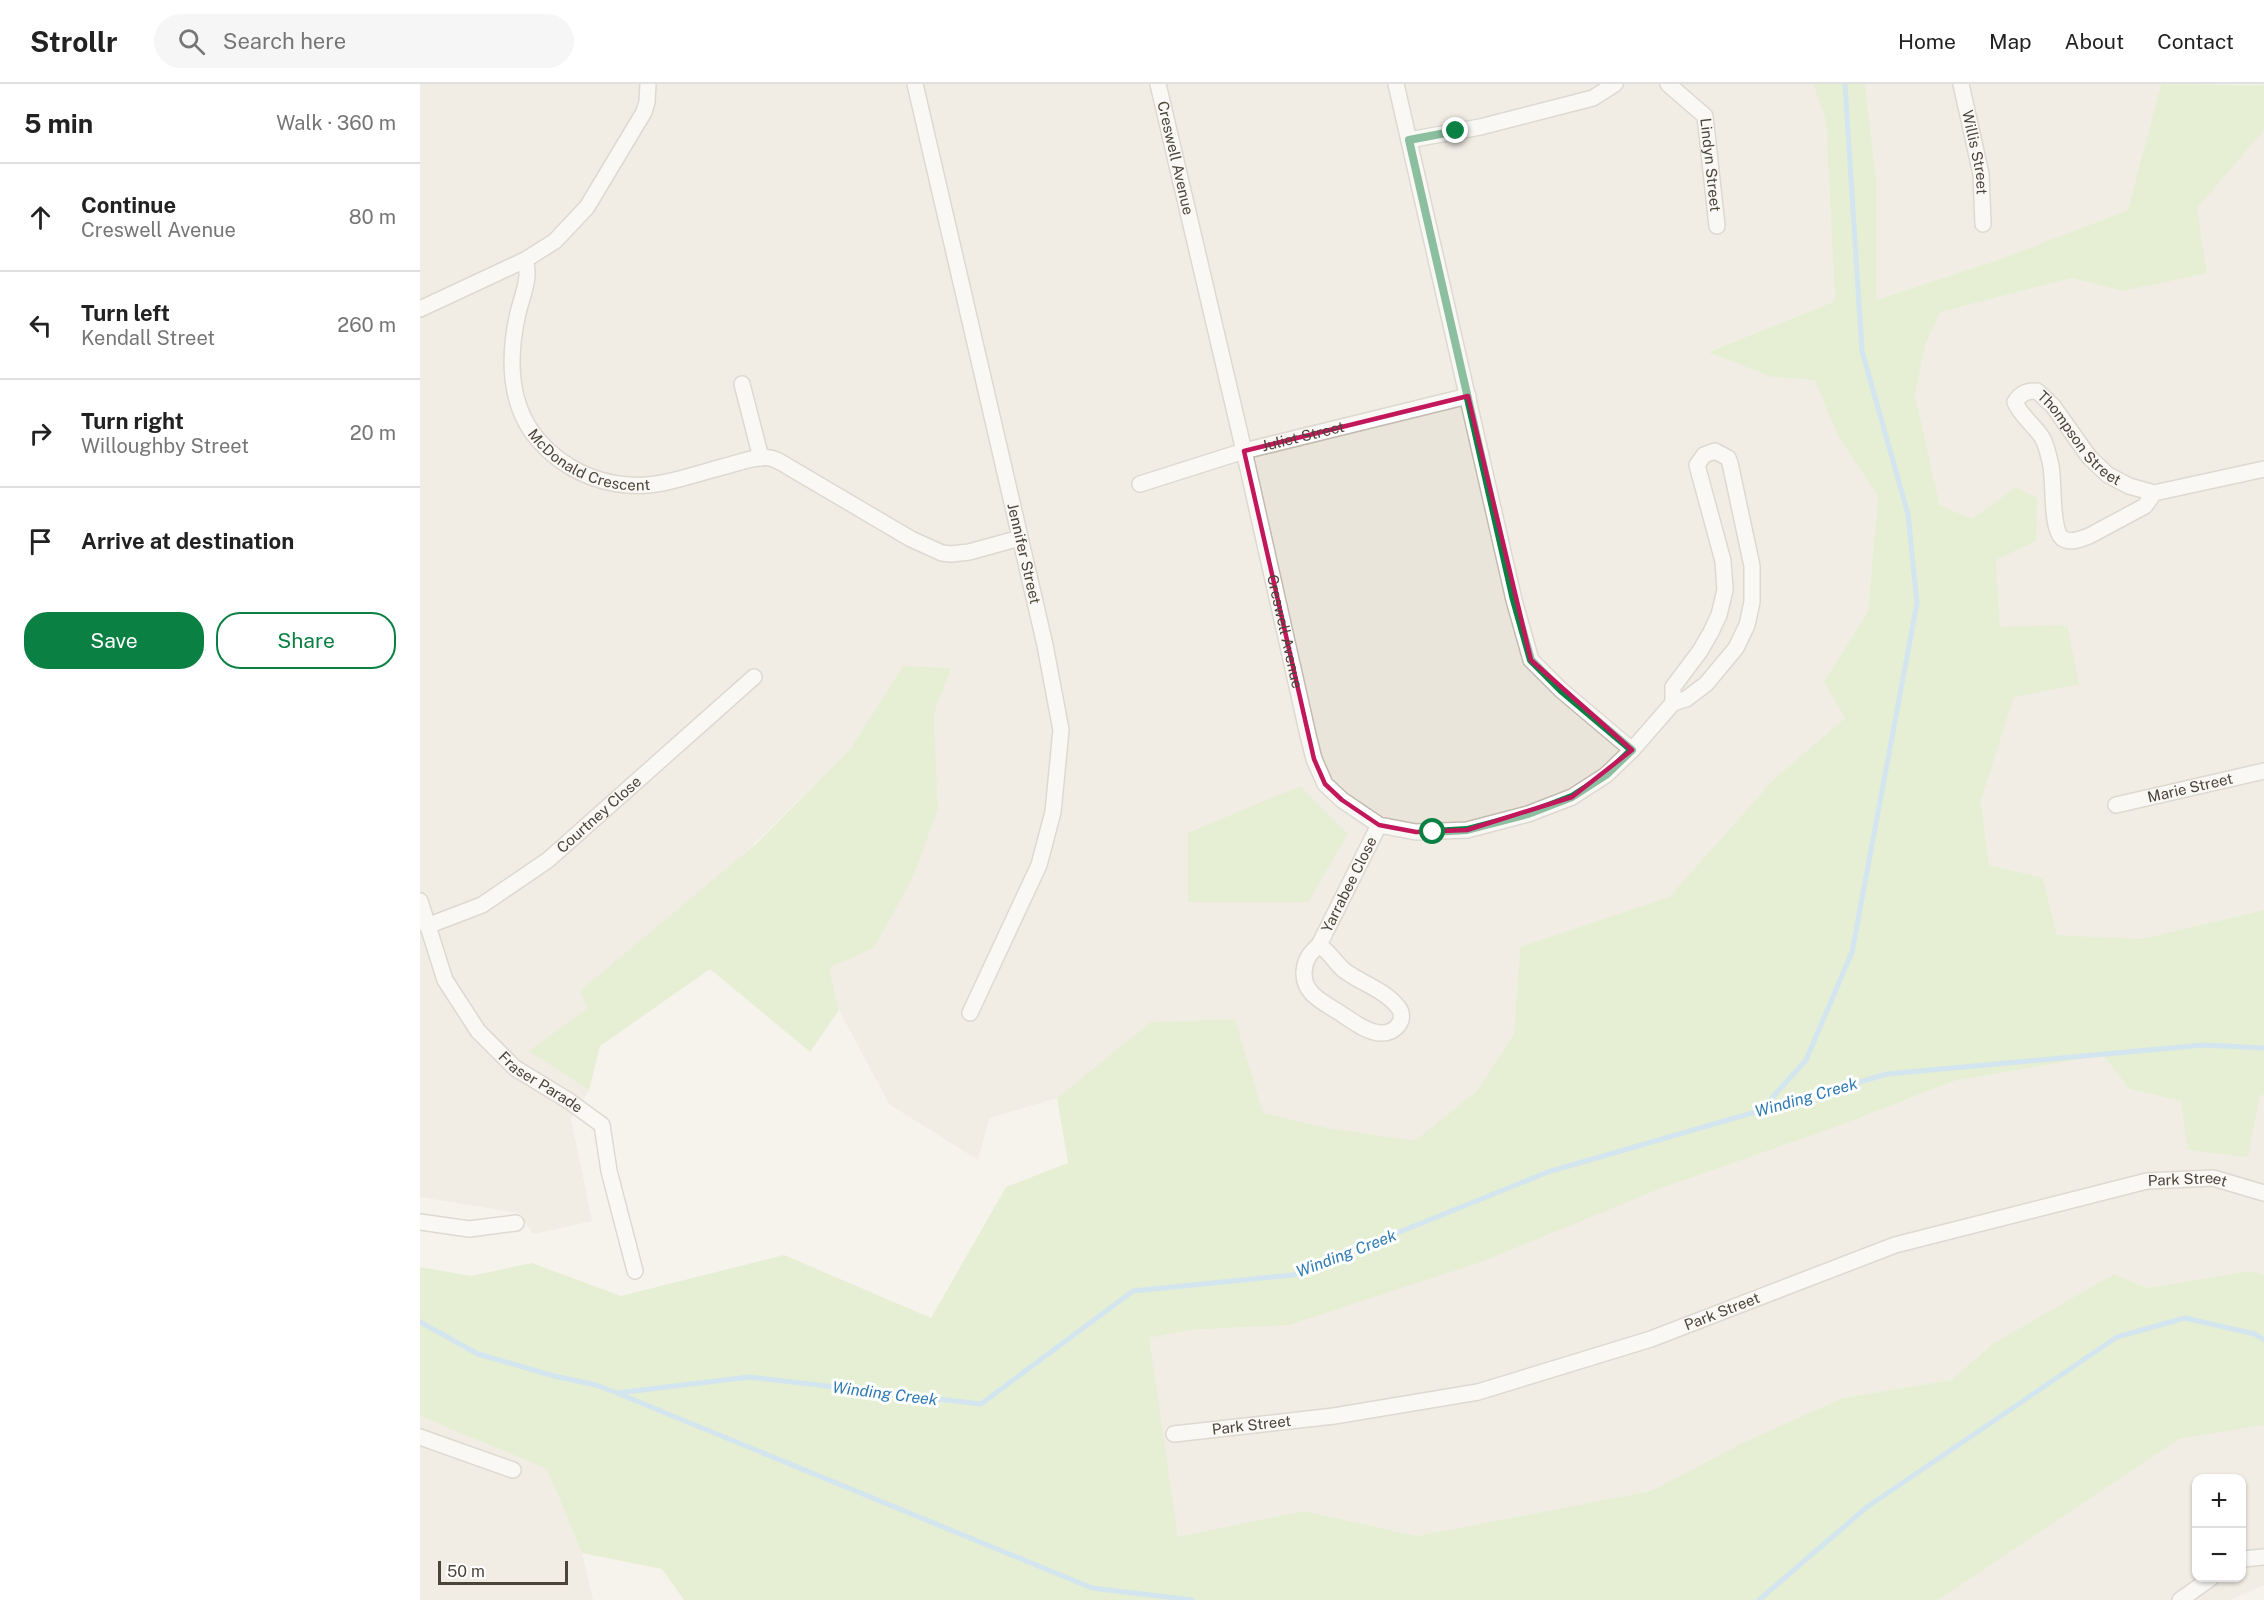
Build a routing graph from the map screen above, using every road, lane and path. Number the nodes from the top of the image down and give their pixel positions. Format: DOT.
graph roads {
  1 [pos="648,84"];
  2 [pos="915,84"];
  3 [pos="1158,84"];
  4 [pos="1396,84"];
  5 [pos="1615,84"];
  6 [pos="1668,84"];
  7 [pos="1960,84"];
  8 [pos="1409,140"];
  9 [pos="1983,224"];
  10 [pos="1717,226"];
  11 [pos="525,260"];
  12 [pos="420,309"];
  13 [pos="742,384"];
  14 [pos="1468,396"];
  15 [pos="1244,451"];
  16 [pos="761,458"];
  17 [pos="2264,469"];
  18 [pos="1140,484"];
  19 [pos="2154,493"];
  20 [pos="1020,538"];
  21 [pos="754,677"];
  22 [pos="1673,703"];
  23 [pos="1632,750"];
  24 [pos="2264,771"];
  25 [pos="2116,805"];
  26 [pos="1379,825"];
  27 [pos="420,901"];
  28 [pos="427,926"];
  29 [pos="1319,945"];
  30 [pos="970,1013"];
  31 [pos="2264,1193"];
  32 [pos="420,1222"];
  33 [pos="516,1223"];
  34 [pos="635,1271"];
  35 [pos="1174,1434"];
  36 [pos="420,1437"];
  37 [pos="513,1470"];
  38 [pos="2264,1557"];
  39 [pos="2246,1559"];
  40 [pos="2205,1582"];
  41 [pos="2180,1600"];
  1 -- 11 [label="street"];
  2 -- 20 [label="street, Jennifer Street"];
  3 -- 15 [label="street, Creswell Avenue"];
  4 -- 8 [label="street"];
  5 -- 8 [label="street"];
  6 -- 10 [label="street, Lindyn Street"];
  7 -- 9 [label="street, Willis Street"];
  8 -- 14 [label="street"];
  11 -- 12 [label="street"];
  11 -- 16 [label="street, McDonald Crescent"];
  13 -- 16 [label="street"];
  14 -- 15 [label="street, Juliet Street"];
  14 -- 23 [label="street"];
  15 -- 18 [label="street, Juliet Street"];
  15 -- 26 [label="street, Creswell Avenue"];
  16 -- 20 [label="street"];
  17 -- 19 [label="street, Thompson Street"];
  19 -- 19 [label="street, Thompson Street"];
  20 -- 30 [label="street, Jennifer Street"];
  21 -- 28 [label="street, Courtney Close"];
  22 -- 22 [label="street, Creswell Avenue"];
  22 -- 23 [label="street, Creswell Avenue"];
  23 -- 26 [label="street, Creswell Avenue"];
  24 -- 25 [label="street, Marie Street"];
  26 -- 29 [label="street, Yarrabee Close"];
  27 -- 28 [label="street, Fraser Parade"];
  28 -- 34 [label="street, Fraser Parade"];
  29 -- 29 [label="street, Yarrabee Close"];
  31 -- 35 [label="street, Park Street"];
  32 -- 33 [label="street"];
  36 -- 37 [label="street"];
  38 -- 39 [label="street"];
  40 -- 41 [label="street"];
}
